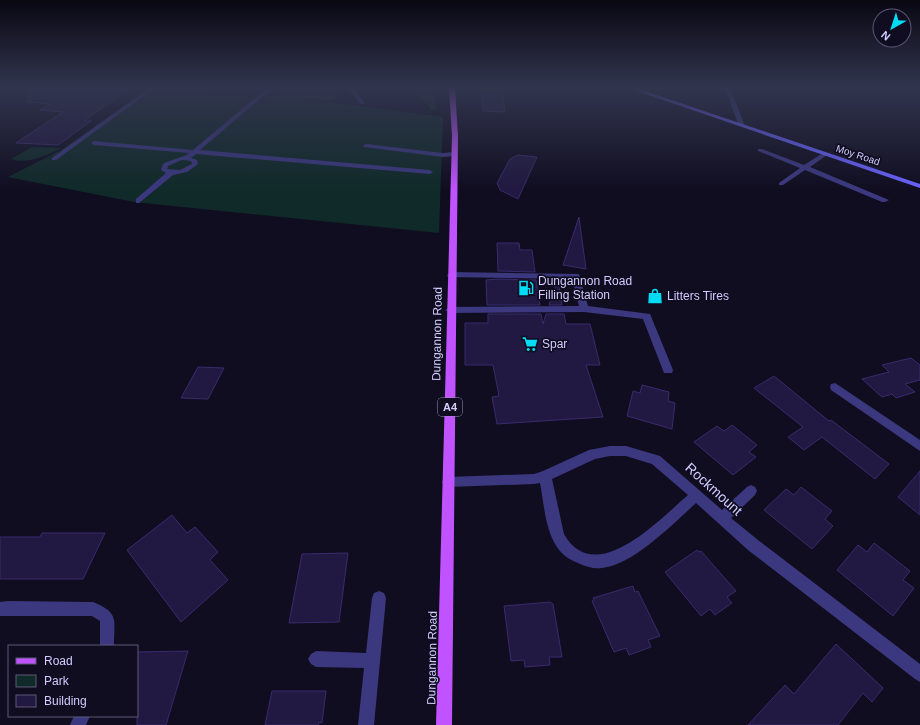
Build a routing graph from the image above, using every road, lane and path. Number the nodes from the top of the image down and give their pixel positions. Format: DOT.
graph roads {
  1 [pos="105,122"];
  2 [pos="230,122"];
  3 [pos="454,122"];
  4 [pos="730,122"];
  5 [pos="740,122"];
  6 [pos="742,126"];
  7 [pos="94,143"];
  8 [pos="366,146"];
  9 [pos="760,150"];
  10 [pos="195,152"];
  11 [pos="455,154"];
  12 [pos="825,154"];
  13 [pos="187,158"];
  14 [pos="54,159"];
  15 [pos="804,168"];
  16 [pos="171,172"];
  17 [pos="430,172"];
  18 [pos="781,184"];
  19 [pos="920,186"];
  20 [pos="885,200"];
  21 [pos="139,201"];
  22 [pos="451,275"];
  23 [pos="584,309"];
  24 [pos="450,310"];
  25 [pos="668,370"];
  26 [pos="835,387"];
  27 [pos="915,437"];
  28 [pos="920,446"];
  29 [pos="545,476"];
  30 [pos="448,482"];
  31 [pos="751,491"];
  32 [pos="697,495"];
  33 [pos="722,518"];
  34 [pos="379,598"];
  35 [pos="0,609"];
  36 [pos="107,645"];
  37 [pos="316,659"];
  38 [pos="373,661"];
  39 [pos="920,674"];
  40 [pos="366,725"];
  41 [pos="444,725"];
  1 -- 14 [label="street"];
  2 -- 10 [label="street"];
  3 -- 11 [label="main road, Dungannon Road / A4"];
  4 -- 6 [label="main road, Moy Road"];
  5 -- 6 [label="street"];
  6 -- 12 [label="main road, Moy Road"];
  7 -- 10 [label="street"];
  8 -- 11 [label="street"];
  9 -- 15 [label="street"];
  10 -- 13 [label="street"];
  10 -- 17 [label="street"];
  11 -- 22 [label="main road, Dungannon Road / A4"];
  12 -- 15 [label="street"];
  12 -- 19 [label="main road, Moy Road"];
  13 -- 16 [label="street"];
  13 -- 16 [label="street"];
  15 -- 18 [label="street"];
  15 -- 20 [label="street"];
  16 -- 21 [label="street"];
  22 -- 23 [label="street"];
  22 -- 24 [label="main road, Dungannon Road / A4"];
  23 -- 24 [label="street"];
  23 -- 25 [label="street"];
  24 -- 30 [label="main road, Dungannon Road / A4"];
  26 -- 27 [label="street"];
  27 -- 28 [label="street"];
  29 -- 30 [label="street, Rockmount"];
  29 -- 32 [label="street, Rockmount"];
  29 -- 32 [label="street"];
  30 -- 41 [label="main road, Dungannon Road / A4"];
  31 -- 33 [label="street"];
  32 -- 33 [label="street, Rockmount"];
  33 -- 39 [label="street, Rockmount"];
  34 -- 38 [label="street"];
  35 -- 36 [label="street"];
  37 -- 38 [label="street"];
  38 -- 40 [label="street"];
}
